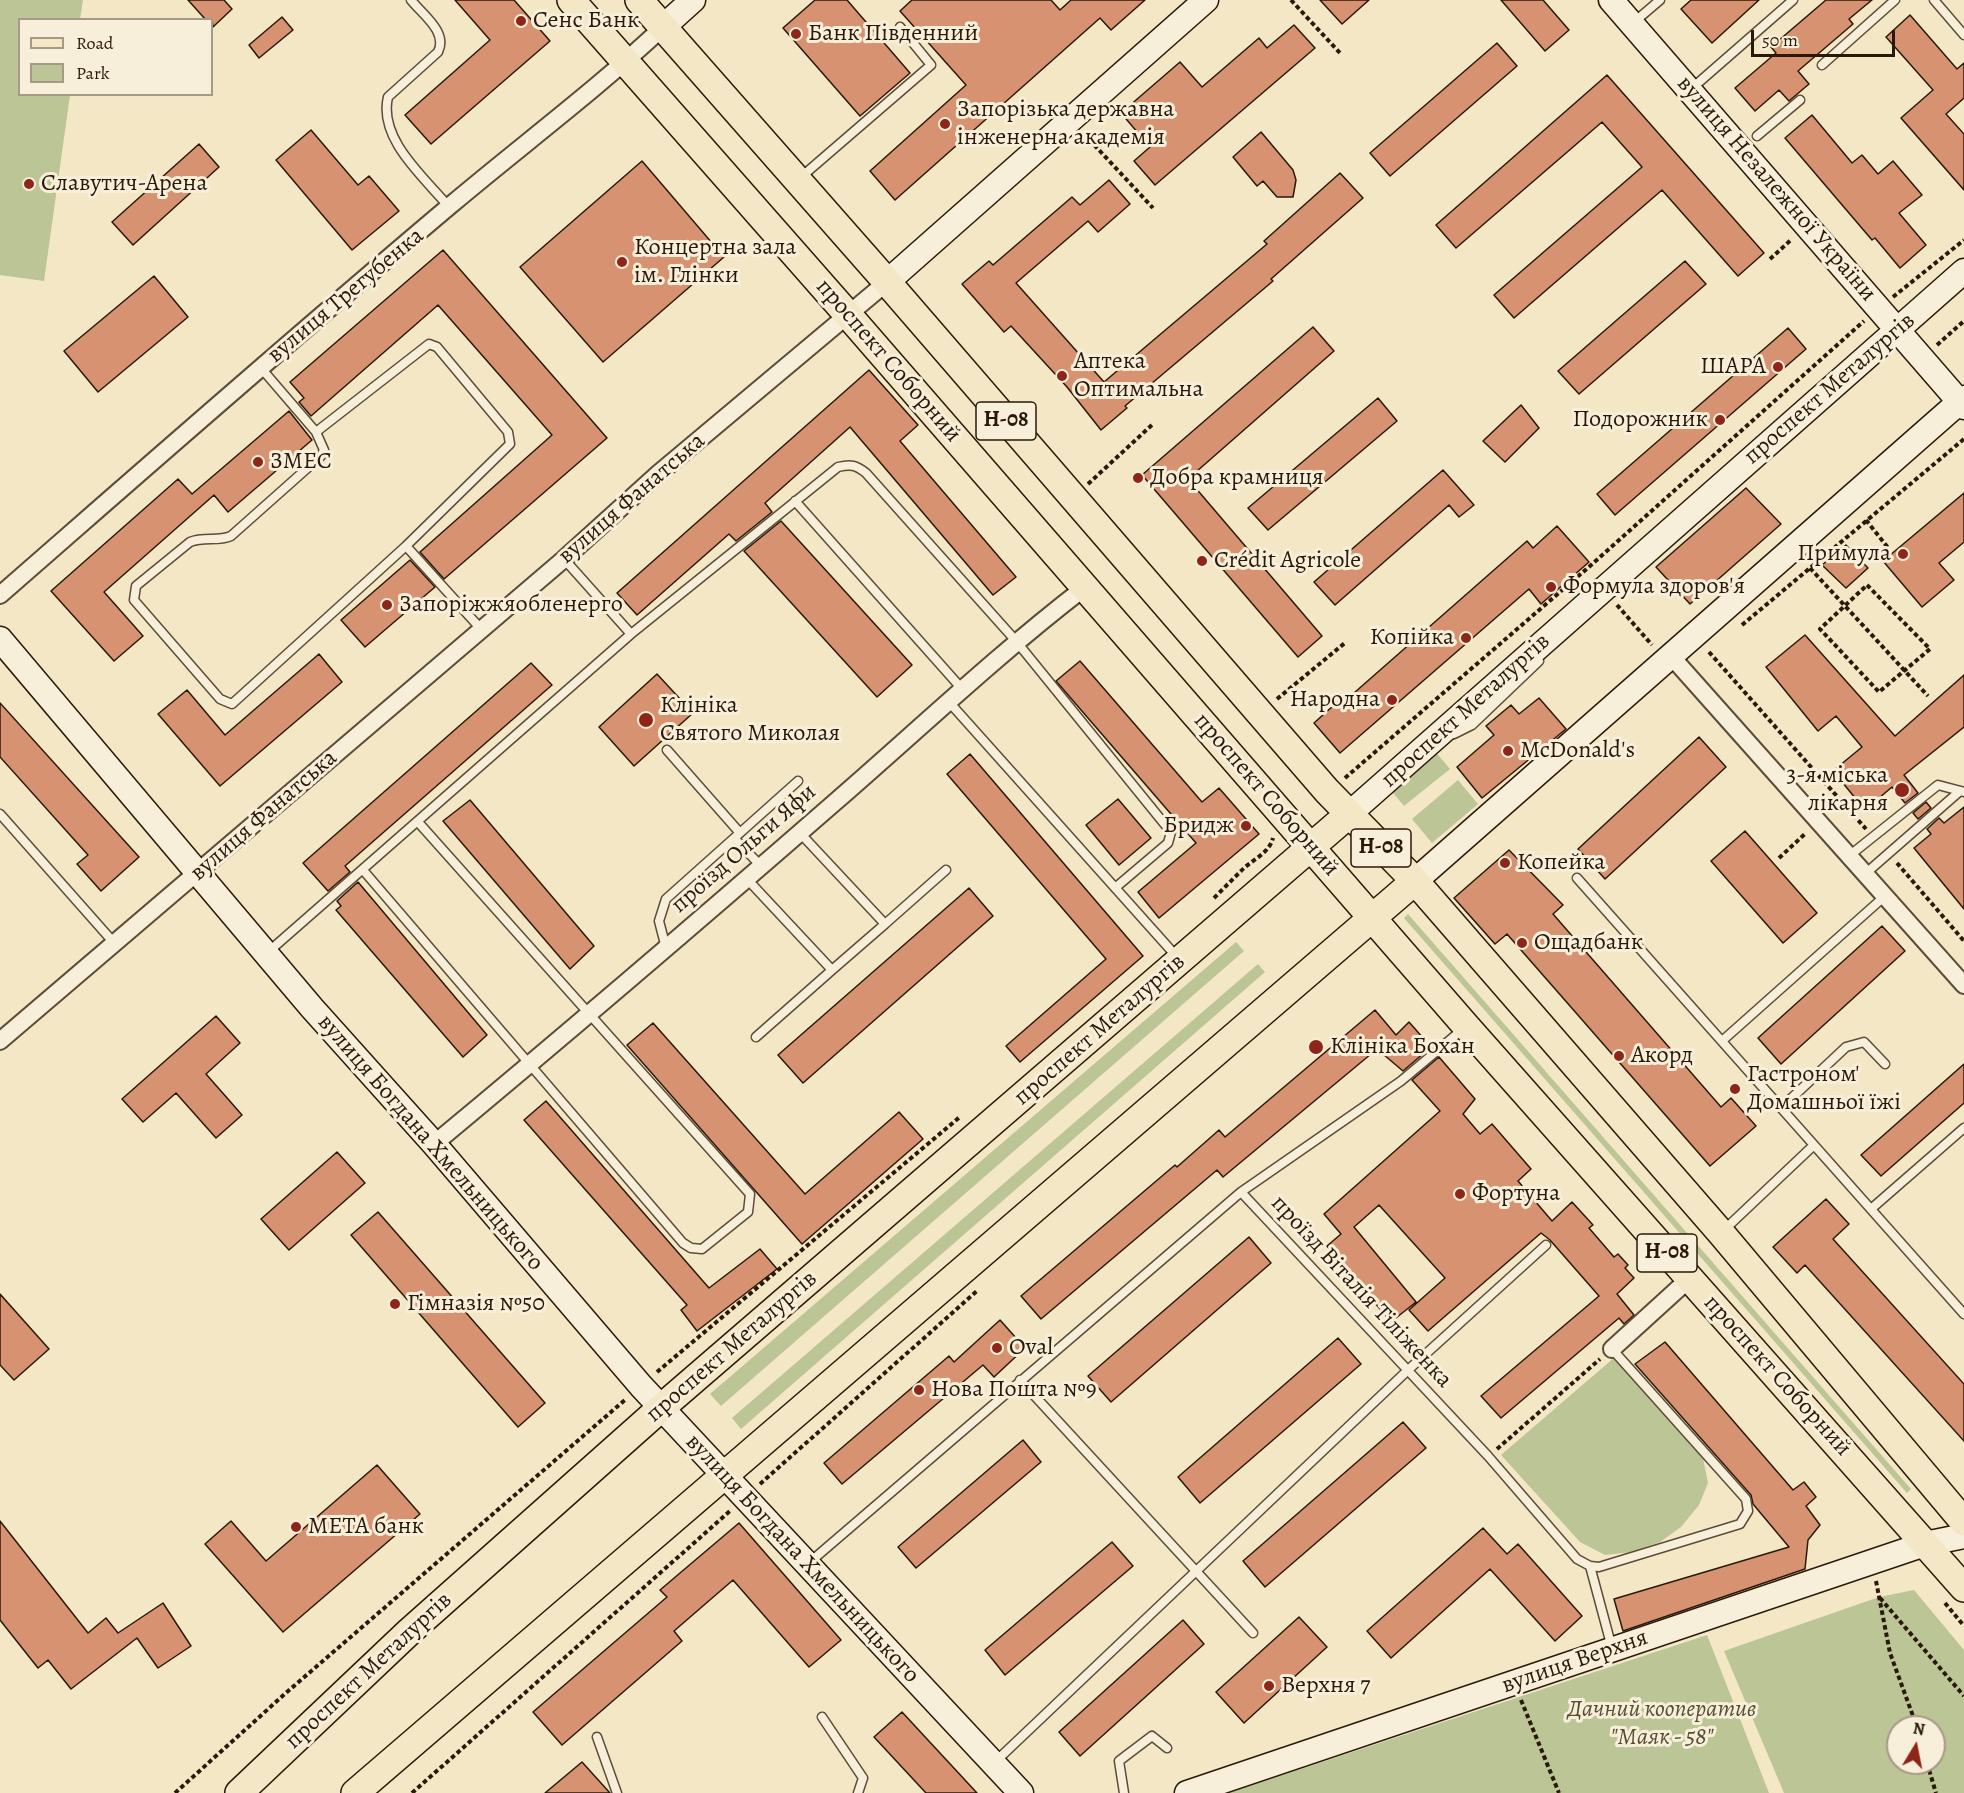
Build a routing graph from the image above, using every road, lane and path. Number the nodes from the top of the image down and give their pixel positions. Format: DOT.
graph roads {
  1 [pos="411,0"];
  2 [pos="571,0"];
  3 [pos="639,0"];
  4 [pos="693,0"];
  5 [pos="1206,0"];
  6 [pos="1291,0"];
  7 [pos="1611,0"];
  8 [pos="1660,0"];
  9 [pos="1793,0"];
  10 [pos="1895,0"];
  11 [pos="1934,0"];
  12 [pos="1632,24"];
  13 [pos="663,27"];
  14 [pos="900,27"];
  15 [pos="1964,34"];
  16 [pos="1340,53"];
  17 [pos="625,62"];
  18 [pos="1822,65"];
  19 [pos="1690,91"];
  20 [pos="1800,100"];
  21 [pos="1071,119"];
  22 [pos="1757,136"];
  23 [pos="798,180"];
  24 [pos="449,207"];
  25 [pos="1153,208"];
  26 [pos="1807,226"];
  27 [pos="1964,240"];
  28 [pos="1770,259"];
  29 [pos="1964,271"];
  30 [pos="887,282"];
  31 [pos="1879,308"];
  32 [pos="849,316"];
  33 [pos="1897,329"];
  34 [pos="261,368"];
  35 [pos="1963,402"];
  36 [pos="1154,423"];
  37 [pos="316,432"];
  38 [pos="1964,439"];
  39 [pos="1073,498"];
  40 [pos="795,501"];
  41 [pos="1866,520"];
  42 [pos="406,546"];
  43 [pos="1889,549"];
  44 [pos="564,559"];
  45 [pos="1810,568"];
  46 [pos="1084,588"];
  47 [pos="0,595"];
  48 [pos="1606,595"];
  49 [pos="1845,606"];
  50 [pos="481,629"];
  51 [pos="1574,629"];
  52 [pos="1737,629"];
  53 [pos="631,634"];
  54 [pos="0,639"];
  55 [pos="1016,641"];
  56 [pos="1346,642"];
  57 [pos="1719,644"];
  58 [pos="1709,652"];
  59 [pos="1544,657"];
  60 [pos="1671,659"];
  61 [pos="1905,670"];
  62 [pos="964,690"];
  63 [pos="1929,696"];
  64 [pos="949,702"];
  65 [pos="1259,714"];
  66 [pos="1426,747"];
  67 [pos="667,750"];
  68 [pos="1345,778"];
  69 [pos="798,781"];
  70 [pos="1962,791"];
  71 [pos="0,814"];
  72 [pos="1348,815"];
  73 [pos="1287,818"];
  74 [pos="418,822"];
  75 [pos="800,833"];
  76 [pos="738,836"];
  77 [pos="1873,836"];
  78 [pos="1312,847"];
  79 [pos="1888,853"];
  80 [pos="1849,856"];
  81 [pos="761,866"];
  82 [pos="363,870"];
  83 [pos="946,870"];
  84 [pos="199,871"];
  85 [pos="1865,874"];
  86 [pos="1577,878"];
  87 [pos="747,879"];
  88 [pos="1415,881"];
  89 [pos="1115,888"];
  90 [pos="1885,896"];
  91 [pos="1205,906"];
  92 [pos="1371,917"];
  93 [pos="885,924"];
  94 [pos="1964,941"];
  95 [pos="115,944"];
  96 [pos="666,948"];
  97 [pos="267,953"];
  98 [pos="1180,961"];
  99 [pos="832,970"];
  100 [pos="1964,985"];
  101 [pos="590,1013"];
  102 [pos="1466,1026"];
  103 [pos="756,1037"];
  104 [pos="0,1041"];
  105 [pos="1722,1041"];
  106 [pos="530,1064"];
  107 [pos="1885,1064"];
  108 [pos="1781,1108"];
  109 [pos="966,1112"];
  110 [pos="1964,1128"];
  111 [pos="434,1144"];
  112 [pos="1814,1145"];
  113 [pos="1241,1192"];
  114 [pos="1871,1209"];
  115 [pos="1721,1233"];
  116 [pos="1546,1245"];
  117 [pos="1690,1278"];
  118 [pos="1964,1314"];
  119 [pos="1611,1349"];
  120 [pos="1408,1370"];
  121 [pos="1020,1380"];
  122 [pos="641,1386"];
  123 [pos="661,1408"];
  124 [pos="1488,1456"];
  125 [pos="723,1474"];
  126 [pos="1964,1522"];
  127 [pos="716,1524"];
  128 [pos="1964,1536"];
  129 [pos="1925,1544"];
  130 [pos="807,1564"];
  131 [pos="1590,1566"];
  132 [pos="1197,1570"];
  133 [pos="1876,1578"];
  134 [pos="1953,1594"];
  135 [pos="1879,1597"];
  136 [pos="1964,1626"];
  137 [pos="1253,1633"];
  138 [pos="1612,1650"];
  139 [pos="1514,1683"];
  140 [pos="1964,1696"];
  141 [pos="1913,1715"];
  142 [pos="822,1717"];
  143 [pos="597,1737"];
  144 [pos="1167,1748"];
  145 [pos="993,1763"];
  146 [pos="1931,1775"];
  147 [pos="175,1793"];
  148 [pos="239,1793"];
  149 [pos="355,1793"];
  150 [pos="412,1793"];
  151 [pos="617,1793"];
  152 [pos="858,1793"];
  153 [pos="1021,1793"];
  154 [pos="1124,1793"];
  155 [pos="1187,1793"];
  156 [pos="1559,1793"];
  157 [pos="1936,1793"];
  1 -- 24 [label="lane"];
  2 -- 17 [label="main road, проспект Соборний / Н-08"];
  3 -- 13 [label="main road, проспект Соборний / Н-08"];
  4 -- 13 [label="main road, вулиця Трегубенка"];
  5 -- 21 [label="main road, вулиця Фанатська"];
  6 -- 16 [label="path"];
  7 -- 12 [label="main road, вулиця Незалежної України"];
  8 -- 12 [label="lane"];
  9 -- 19 [label="lane"];
  10 -- 18 [label="lane"];
  11 -- 15 [label="lane"];
  12 -- 19 [label="main road, вулиця Незалежної України"];
  13 -- 17 [label="street, вулиця Трегубенка"];
  13 -- 23 [label="main road, проспект Соборний / Н-08"];
  14 -- 23 [label="lane"];
  17 -- 24 [label="street, вулиця Трегубенка"];
  17 -- 32 [label="main road, проспект Соборний / Н-08"];
  19 -- 26 [label="main road, вулиця Незалежної України"];
  20 -- 22 [label="lane"];
  21 -- 25 [label="path"];
  21 -- 30 [label="main road, вулиця Фанатська"];
  23 -- 30 [label="main road, проспект Соборний / Н-08"];
  24 -- 34 [label="street, вулиця Трегубенка"];
  26 -- 28 [label="path"];
  26 -- 31 [label="main road, вулиця Незалежної України"];
  27 -- 31 [label="path"];
  29 -- 33 [label="main road, проспект Металургів"];
  30 -- 32 [label="street, вулиця Фанатська"];
  30 -- 39 [label="main road, проспект Соборний / Н-08"];
  31 -- 33 [label="main road, вулиця Незалежної України"];
  31 -- 68 [label="path"];
  32 -- 44 [label="street, вулиця Фанатська"];
  32 -- 46 [label="main road, проспект Соборний / Н-08"];
  33 -- 35 [label="main road, вулиця Незалежної України"];
  33 -- 48 [label="main road, проспект Металургів"];
  34 -- 37 [label="lane"];
  34 -- 47 [label="street, вулиця Трегубенка"];
  35 -- 60 [label="main road"];
  36 -- 39 [label="path"];
  37 -- 42 [label="lane"];
  37 -- 42 [label="lane"];
  38 -- 41 [label="path"];
  39 -- 65 [label="main road, проспект Соборний / Н-08"];
  40 -- 53 [label="lane"];
  40 -- 55 [label="lane"];
  40 -- 62 [label="lane"];
  41 -- 43 [label="path"];
  41 -- 45 [label="path"];
  42 -- 50 [label="lane"];
  44 -- 50 [label="street, вулиця Фанатська"];
  44 -- 53 [label="lane"];
  45 -- 49 [label="path"];
  45 -- 52 [label="path"];
  46 -- 55 [label="street, проїзд Ольги Яфи"];
  46 -- 73 [label="main road, проспект Соборний / Н-08"];
  48 -- 51 [label="lane"];
  48 -- 60 [label="path"];
  48 -- 66 [label="main road, проспект Металургів"];
  49 -- 61 [label="path"];
  49 -- 61 [label="path"];
  49 -- 61 [label="path"];
  50 -- 84 [label="street, вулиця Фанатська"];
  53 -- 74 [label="lane"];
  54 -- 84 [label="main road, вулиця Богдана Хмельницького"];
  55 -- 62 [label="street, проїзд Ольги Яфи"];
  55 -- 89 [label="lane"];
  56 -- 65 [label="path"];
  57 -- 58 [label="path"];
  58 -- 60 [label="path"];
  58 -- 77 [label="path"];
  59 -- 66 [label="lane"];
  60 -- 80 [label="street"];
  60 -- 88 [label="main road"];
  61 -- 63 [label="path"];
  62 -- 64 [label="street, проїзд Ольги Яфи"];
  64 -- 75 [label="street, проїзд Ольги Яфи"];
  64 -- 89 [label="lane"];
  65 -- 72 [label="main road, проспект Соборний / Н-08"];
  66 -- 72 [label="main road, проспект Металургів"];
  67 -- 76 [label="lane"];
  69 -- 76 [label="lane"];
  70 -- 77 [label="lane"];
  70 -- 79 [label="lane"];
  71 -- 95 [label="lane"];
  72 -- 78 [label="main road, проспект Металургів"];
  72 -- 88 [label="main road, проспект Соборний / Н-08"];
  73 -- 78 [label="main road, проспект Соборний / Н-08"];
  73 -- 91 [label="path"];
  74 -- 82 [label="lane"];
  74 -- 101 [label="lane"];
  75 -- 81 [label="street, проїзд Ольги Яфи"];
  75 -- 93 [label="lane"];
  76 -- 81 [label="lane"];
  76 -- 96 [label="lane"];
  77 -- 80 [label="lane"];
  78 -- 92 [label="main road, проспект Соборний / Н-08"];
  78 -- 98 [label="main road, проспект Металургів"];
  79 -- 85 [label="lane"];
  79 -- 94 [label="path"];
  80 -- 85 [label="street"];
  81 -- 87 [label="street, проїзд Ольги Яфи"];
  82 -- 97 [label="lane"];
  82 -- 106 [label="lane"];
  83 -- 93 [label="lane"];
  84 -- 95 [label="street, вулиця Фанатська"];
  84 -- 97 [label="main road, вулиця Богдана Хмельницького"];
  85 -- 90 [label="street"];
  86 -- 105 [label="lane"];
  87 -- 96 [label="street, проїзд Ольги Яфи"];
  87 -- 99 [label="lane"];
  88 -- 92 [label="main road"];
  88 -- 115 [label="main road, проспект Соборний / Н-08"];
  89 -- 98 [label="lane"];
  90 -- 100 [label="street"];
  90 -- 105 [label="lane"];
  92 -- 102 [label="main road, проспект Соборний / Н-08"];
  92 -- 125 [label="main road"];
  93 -- 99 [label="lane"];
  95 -- 104 [label="street, вулиця Фанатська"];
  96 -- 101 [label="street, проїзд Ольги Яфи"];
  97 -- 111 [label="main road, вулиця Богдана Хмельницького"];
  98 -- 123 [label="main road, проспект Металургів"];
  99 -- 103 [label="lane"];
  101 -- 106 [label="street, проїзд Ольги Яфи"];
  101 -- 106 [label="lane"];
  102 -- 113 [label="lane"];
  102 -- 117 [label="main road, проспект Соборний / Н-08"];
  105 -- 108 [label="lane"];
  106 -- 111 [label="street, проїзд Ольги Яфи"];
  107 -- 108 [label="lane"];
  108 -- 112 [label="lane"];
  109 -- 122 [label="path"];
  110 -- 114 [label="lane"];
  111 -- 122 [label="main road, вулиця Богдана Хмельницького"];
  112 -- 114 [label="lane"];
  112 -- 115 [label="lane"];
  113 -- 120 [label="lane, проїзд Віталія Тіліженка"];
  113 -- 121 [label="lane, проїзд Віталія Тіліженка"];
  114 -- 118 [label="lane"];
  115 -- 126 [label="main road, проспект Соборний / Н-08"];
  116 -- 120 [label="lane"];
  117 -- 119 [label="street"];
  117 -- 129 [label="main road, проспект Соборний / Н-08"];
  119 -- 124 [label="path"];
  119 -- 131 [label="lane"];
  120 -- 124 [label="lane, проїзд Віталія Тіліженка"];
  120 -- 132 [label="lane"];
  121 -- 130 [label="lane, проїзд Віталія Тіліженка"];
  121 -- 132 [label="lane"];
  122 -- 123 [label="main road, вулиця Богдана Хмельницького"];
  122 -- 147 [label="path"];
  123 -- 125 [label="main road, вулиця Богдана Хмельницького"];
  123 -- 148 [label="main road, проспект Металургів"];
  124 -- 131 [label="lane, проїзд Віталія Тіліженка"];
  125 -- 130 [label="main road, вулиця Богдана Хмельницького"];
  125 -- 149 [label="main road"];
  127 -- 150 [label="path"];
  128 -- 129 [label="main road, вулиця Верхня"];
  129 -- 134 [label="main road, проспект Соборний / Н-08"];
  129 -- 138 [label="main road, вулиця Верхня"];
  130 -- 145 [label="main road, вулиця Богдана Хмельницького"];
  131 -- 138 [label="lane"];
  132 -- 137 [label="lane"];
  132 -- 145 [label="lane"];
  133 -- 135 [label="path"];
  134 -- 136 [label="path"];
  135 -- 140 [label="path"];
  135 -- 141 [label="path"];
  138 -- 139 [label="main road, вулиця Верхня"];
  139 -- 155 [label="main road, вулиця Верхня"];
  139 -- 156 [label="path"];
  142 -- 152 [label="lane"];
  143 -- 151 [label="lane"];
  144 -- 154 [label="lane"];
  145 -- 153 [label="main road, вулиця Богдана Хмельницького"];
  146 -- 157 [label="path"];
}
